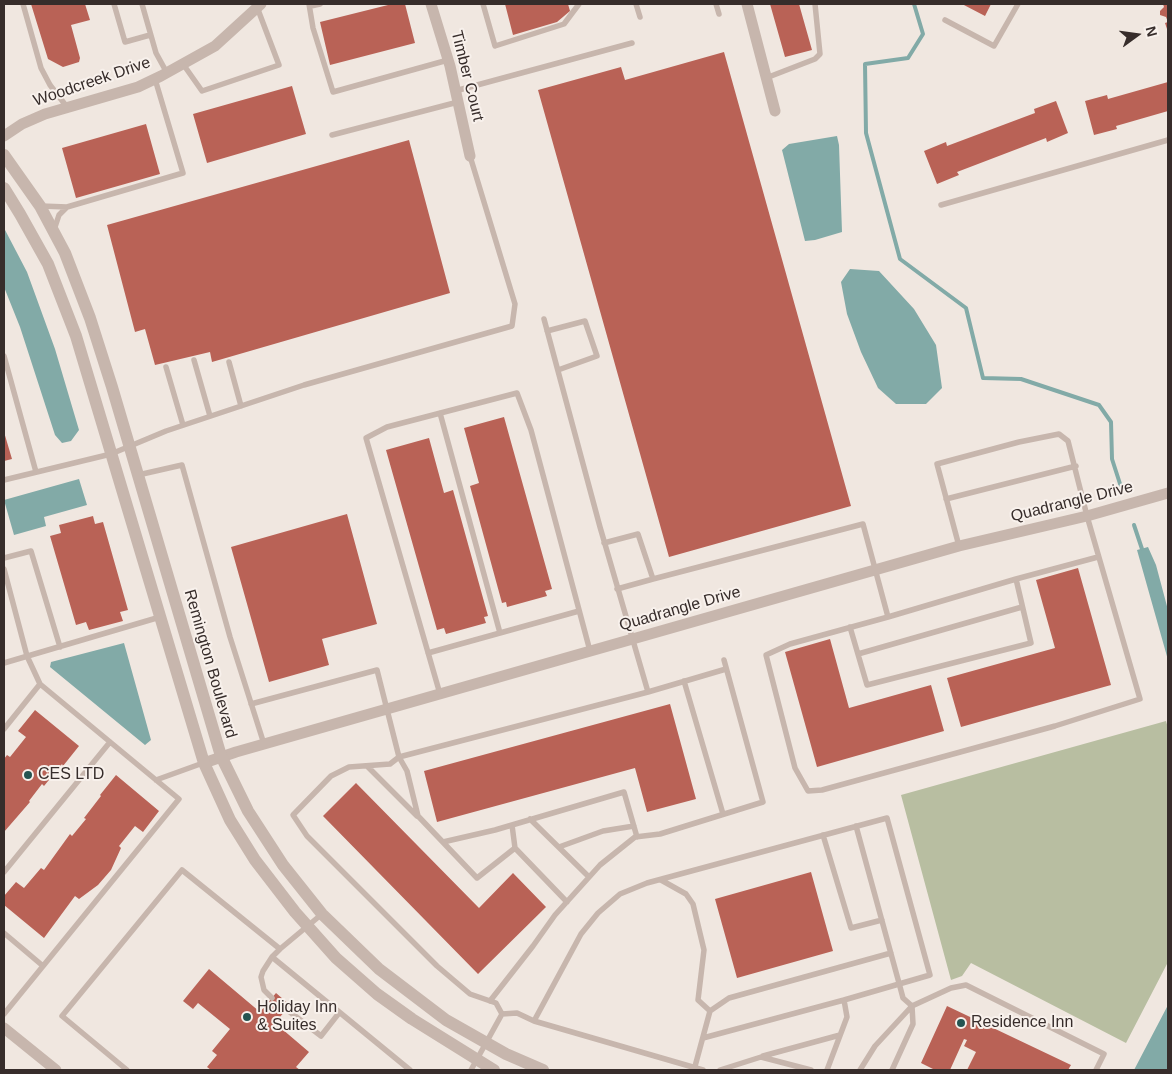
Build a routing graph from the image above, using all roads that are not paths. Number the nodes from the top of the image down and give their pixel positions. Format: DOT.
graph roads {
  1 [pos="23,4"];
  2 [pos="114,4"];
  3 [pos="142,4"];
  4 [pos="320,4"];
  5 [pos="431,4"];
  6 [pos="483,4"];
  7 [pos="579,4"];
  8 [pos="636,4"];
  9 [pos="716,4"];
  10 [pos="747,4"];
  11 [pos="815,4"];
  12 [pos="1018,4"];
  13 [pos="259,5"];
  14 [pos="310,5"];
  15 [pos="719,14"];
  16 [pos="640,17"];
  17 [pos="945,20"];
  18 [pos="150,35"];
  19 [pos="632,43"];
  20 [pos="448,60"];
  21 [pos="183,64"];
  22 [pos="166,73"];
  23 [pos="766,78"];
  24 [pos="155,79"];
  25 [pos="457,96"];
  26 [pos="67,108"];
  27 [pos="775,111"];
  28 [pos="332,135"];
  29 [pos="4,136"];
  30 [pos="1168,140"];
  31 [pos="4,155"];
  32 [pos="470,156"];
  33 [pos="4,188"];
  34 [pos="941,205"];
  35 [pos="40,206"];
  36 [pos="67,207"];
  37 [pos="54,232"];
  38 [pos="544,319"];
  39 [pos="547,330"];
  40 [pos="4,356"];
  41 [pos="194,360"];
  42 [pos="229,362"];
  43 [pos="166,367"];
  44 [pos="558,370"];
  45 [pos="241,406"];
  46 [pos="440,413"];
  47 [pos="210,416"];
  48 [pos="183,425"];
  49 [pos="129,447"];
  50 [pos="111,454"];
  51 [pos="1076,466"];
  52 [pos="36,472"];
  53 [pos="138,475"];
  54 [pos="4,480"];
  55 [pos="1168,493"];
  56 [pos="946,499"];
  57 [pos="1087,516"];
  58 [pos="604,544"];
  59 [pos="959,546"];
  60 [pos="1098,557"];
  61 [pos="4,558"];
  62 [pos="4,569"];
  63 [pos="875,570"];
  64 [pos="653,579"];
  65 [pos="1016,579"];
  66 [pos="617,589"];
  67 [pos="1022,607"];
  68 [pos="579,611"];
  69 [pos="160,617"];
  70 [pos="888,617"];
  71 [pos="850,627"];
  72 [pos="500,633"];
  73 [pos="632,640"];
  74 [pos="60,647"];
  75 [pos="590,652"];
  76 [pos="428,653"];
  77 [pos="858,654"];
  78 [pos="27,656"];
  79 [pos="724,660"];
  80 [pos="4,663"];
  81 [pos="726,669"];
  82 [pos="684,681"];
  83 [pos="40,684"];
  84 [pos="648,692"];
  85 [pos="440,694"];
  86 [pos="252,704"];
  87 [pos="388,709"];
  88 [pos="4,729"];
  89 [pos="110,742"];
  90 [pos="264,744"];
  91 [pos="221,756"];
  92 [pos="400,757"];
  93 [pos="204,763"];
  94 [pos="367,766"];
  95 [pos="156,780"];
  96 [pos="723,814"];
  97 [pos="418,816"];
  98 [pos="530,819"];
  99 [pos="512,825"];
  100 [pos="634,826"];
  101 [pos="856,826"];
  102 [pos="823,835"];
  103 [pos="637,837"];
  104 [pos="443,842"];
  105 [pos="559,847"];
  106 [pos="515,848"];
  107 [pos="4,872"];
  108 [pos="590,877"];
  109 [pos="661,880"];
  110 [pos="567,902"];
  111 [pos="322,914"];
  112 [pos="882,920"];
  113 [pos="307,926"];
  114 [pos="4,933"];
  115 [pos="280,949"];
  116 [pos="890,953"];
  117 [pos="272,957"];
  118 [pos="43,966"];
  119 [pos="899,983"];
  120 [pos="272,998"];
  121 [pos="844,1000"];
  122 [pos="490,1001"];
  123 [pos="912,1006"];
  124 [pos="286,1009"];
  125 [pos="710,1011"];
  126 [pos="339,1013"];
  127 [pos="4,1014"];
  128 [pos="502,1014"];
  129 [pos="534,1022"];
  130 [pos="4,1028"];
  131 [pos="840,1035"];
  132 [pos="703,1038"];
  133 [pos="486,1043"];
  134 [pos="761,1057"];
  135 [pos="474,1065"];
  136 [pos="694,1069"];
  137 [pos="56,1070"];
  138 [pos="127,1070"];
  139 [pos="410,1070"];
  140 [pos="494,1070"];
  141 [pos="542,1070"];
  142 [pos="703,1070"];
  143 [pos="720,1070"];
  144 [pos="812,1070"];
  145 [pos="827,1070"];
  146 [pos="860,1070"];
  147 [pos="892,1070"];
  148 [pos="1096,1070"];
  1 -- 26 [label="lane"];
  2 -- 18 [label="lane"];
  3 -- 18 [label="lane"];
  4 -- 14 [label="lane"];
  5 -- 20 [label="street, Timber Court"];
  6 -- 7 [label="lane"];
  8 -- 16 [label="lane"];
  9 -- 15 [label="lane"];
  10 -- 23 [label="street"];
  11 -- 23 [label="lane"];
  12 -- 17 [label="lane"];
  13 -- 21 [label="street, Woodcreek Drive"];
  13 -- 21 [label="lane"];
  14 -- 20 [label="lane"];
  18 -- 22 [label="lane"];
  19 -- 25 [label="lane"];
  20 -- 25 [label="street, Timber Court"];
  21 -- 22 [label="street, Woodcreek Drive"];
  22 -- 24 [label="street, Woodcreek Drive"];
  23 -- 27 [label="street"];
  24 -- 26 [label="street, Woodcreek Drive"];
  24 -- 36 [label="lane"];
  25 -- 28 [label="lane"];
  25 -- 32 [label="street, Timber Court"];
  26 -- 29 [label="street, Woodcreek Drive"];
  30 -- 34 [label="lane"];
  31 -- 35 [label="street, Remington Boulevard"];
  32 -- 45 [label="lane"];
  33 -- 50 [label="street, Remington Boulevard"];
  35 -- 36 [label="lane"];
  35 -- 37 [label="street, Remington Boulevard"];
  36 -- 37 [label="lane"];
  37 -- 49 [label="street, Remington Boulevard"];
  38 -- 39 [label="lane"];
  39 -- 44 [label="lane"];
  39 -- 44 [label="lane"];
  40 -- 52 [label="lane"];
  41 -- 47 [label="lane"];
  42 -- 45 [label="lane"];
  43 -- 48 [label="lane"];
  44 -- 58 [label="lane"];
  45 -- 47 [label="lane"];
  46 -- 68 [label="lane"];
  46 -- 72 [label="lane"];
  46 -- 76 [label="lane"];
  47 -- 48 [label="lane"];
  48 -- 49 [label="lane"];
  49 -- 50 [label="lane"];
  49 -- 53 [label="street, Remington Boulevard"];
  50 -- 52 [label="lane"];
  50 -- 69 [label="street, Remington Boulevard"];
  51 -- 56 [label="lane"];
  51 -- 56 [label="lane"];
  51 -- 57 [label="lane"];
  52 -- 54 [label="lane"];
  53 -- 86 [label="lane"];
  53 -- 91 [label="street, Remington Boulevard"];
  55 -- 57 [label="street, Quadrangle Drive"];
  56 -- 59 [label="lane"];
  57 -- 59 [label="street, Quadrangle Drive"];
  57 -- 60 [label="lane"];
  58 -- 64 [label="lane"];
  58 -- 66 [label="lane"];
  59 -- 63 [label="street, Quadrangle Drive"];
  60 -- 65 [label="lane"];
  60 -- 71 [label="lane"];
  61 -- 74 [label="lane"];
  62 -- 78 [label="lane"];
  63 -- 64 [label="lane"];
  63 -- 70 [label="lane"];
  63 -- 73 [label="street, Quadrangle Drive"];
  64 -- 66 [label="lane"];
  65 -- 67 [label="lane"];
  65 -- 70 [label="lane"];
  66 -- 73 [label="lane"];
  67 -- 77 [label="lane"];
  67 -- 77 [label="lane"];
  68 -- 72 [label="lane"];
  68 -- 75 [label="lane"];
  69 -- 74 [label="lane"];
  69 -- 93 [label="street, Remington Boulevard"];
  70 -- 71 [label="lane"];
  71 -- 77 [label="lane"];
  72 -- 76 [label="lane"];
  73 -- 75 [label="street, Quadrangle Drive"];
  73 -- 84 [label="lane"];
  74 -- 78 [label="lane"];
  75 -- 85 [label="street, Quadrangle Drive"];
  76 -- 85 [label="lane"];
  78 -- 80 [label="lane"];
  78 -- 83 [label="lane"];
  79 -- 81 [label="lane"];
  81 -- 82 [label="lane"];
  81 -- 96 [label="lane"];
  82 -- 84 [label="lane"];
  82 -- 96 [label="lane"];
  83 -- 88 [label="lane"];
  83 -- 89 [label="lane"];
  84 -- 92 [label="lane"];
  85 -- 87 [label="street, Quadrangle Drive"];
  86 -- 87 [label="lane"];
  86 -- 90 [label="lane"];
  87 -- 90 [label="street, Quadrangle Drive"];
  87 -- 92 [label="lane"];
  89 -- 95 [label="lane"];
  89 -- 107 [label="lane"];
  90 -- 91 [label="street, Quadrangle Drive"];
  91 -- 93 [label="street, Quadrangle Drive"];
  91 -- 111 [label="street, Remington Boulevard"];
  92 -- 94 [label="lane"];
  92 -- 97 [label="lane"];
  93 -- 95 [label="lane"];
  93 -- 113 [label="street, Remington Boulevard"];
  94 -- 97 [label="lane"];
  94 -- 122 [label="lane"];
  95 -- 118 [label="lane"];
  96 -- 103 [label="lane"];
  97 -- 104 [label="lane"];
  98 -- 99 [label="lane"];
  98 -- 100 [label="lane"];
  98 -- 105 [label="lane"];
  99 -- 104 [label="lane"];
  99 -- 106 [label="lane"];
  100 -- 103 [label="lane"];
  100 -- 105 [label="lane"];
  101 -- 102 [label="lane"];
  101 -- 112 [label="lane"];
  101 -- 119 [label="lane"];
  102 -- 109 [label="lane"];
  102 -- 112 [label="lane"];
  103 -- 108 [label="lane"];
  104 -- 106 [label="lane"];
  105 -- 108 [label="lane"];
  106 -- 110 [label="lane"];
  108 -- 110 [label="lane"];
  109 -- 125 [label="lane"];
  109 -- 129 [label="lane"];
  110 -- 122 [label="lane"];
  111 -- 113 [label="lane"];
  111 -- 133 [label="street, Remington Boulevard"];
  112 -- 116 [label="lane"];
  113 -- 115 [label="lane"];
  113 -- 135 [label="street, Remington Boulevard"];
  114 -- 118 [label="lane"];
  115 -- 117 [label="lane"];
  115 -- 138 [label="lane"];
  116 -- 119 [label="lane"];
  116 -- 125 [label="lane"];
  117 -- 120 [label="lane"];
  117 -- 126 [label="lane"];
  118 -- 127 [label="lane"];
  119 -- 121 [label="lane"];
  119 -- 123 [label="lane"];
  121 -- 131 [label="lane"];
  121 -- 132 [label="lane"];
  122 -- 128 [label="lane"];
  123 -- 146 [label="lane"];
  123 -- 147 [label="lane"];
  123 -- 148 [label="lane"];
  124 -- 126 [label="lane"];
  125 -- 132 [label="lane"];
  126 -- 139 [label="lane"];
  128 -- 129 [label="lane"];
  128 -- 133 [label="lane"];
  129 -- 136 [label="lane"];
  130 -- 137 [label="street"];
  131 -- 134 [label="lane"];
  131 -- 145 [label="lane"];
  132 -- 136 [label="lane"];
  133 -- 135 [label="lane"];
  133 -- 141 [label="street, Remington Boulevard"];
  134 -- 143 [label="lane"];
  134 -- 144 [label="lane"];
  135 -- 140 [label="street, Remington Boulevard"];
  136 -- 142 [label="lane"];
}
